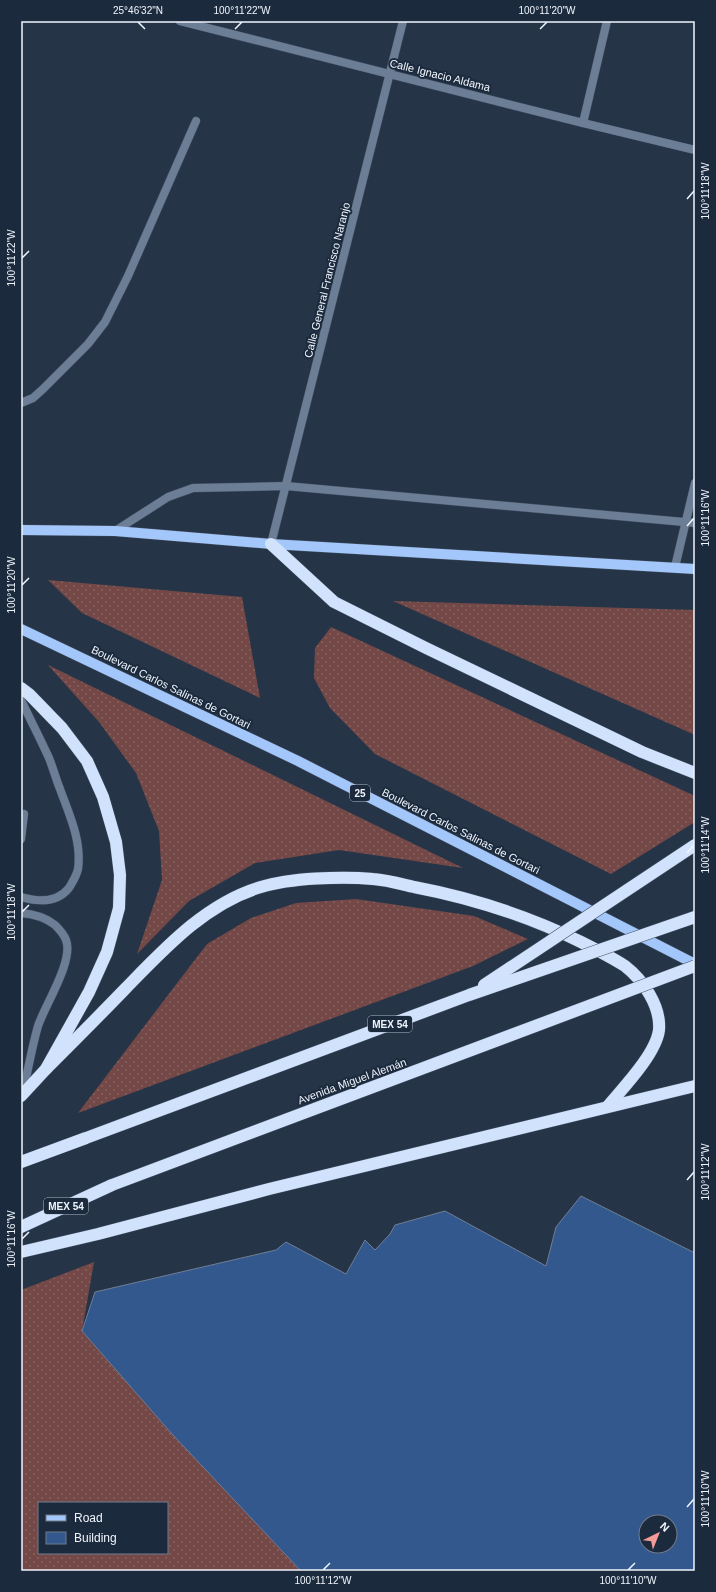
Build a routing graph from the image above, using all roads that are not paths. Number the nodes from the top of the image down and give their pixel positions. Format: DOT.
graph roads {
  1 [pos="180,21"];
  2 [pos="403,21"];
  3 [pos="607,21"];
  4 [pos="390,74"];
  5 [pos="196,121"];
  6 [pos="583,123"];
  7 [pos="695,150"];
  8 [pos="21,403"];
  9 [pos="695,483"];
  10 [pos="286,486"];
  11 [pos="685,522"];
  12 [pos="695,523"];
  13 [pos="21,530"];
  14 [pos="115,532"];
  15 [pos="271,544"];
  16 [pos="675,567"];
  17 [pos="695,569"];
  18 [pos="21,629"];
  19 [pos="21,688"];
  20 [pos="21,700"];
  21 [pos="695,773"];
  22 [pos="24,814"];
  23 [pos="21,839"];
  24 [pos="695,845"];
  25 [pos="21,897"];
  26 [pos="21,914"];
  27 [pos="695,917"];
  28 [pos="695,965"];
  29 [pos="469,995"];
  30 [pos="46,1070"];
  31 [pos="695,1086"];
  32 [pos="22,1095"];
  33 [pos="608,1106"];
  34 [pos="21,1162"];
  35 [pos="21,1227"];
  36 [pos="21,1252"];
  1 -- 4 [label="street, Calle Ignacio Aldama"];
  2 -- 4 [label="street, Calle General Francisco Naranjo"];
  3 -- 6 [label="street"];
  4 -- 6 [label="street, Calle Ignacio Aldama"];
  4 -- 10 [label="street, Calle General Francisco Naranjo"];
  5 -- 8 [label="street"];
  6 -- 7 [label="street, Calle Ignacio Aldama"];
  9 -- 11 [label="street"];
  10 -- 11 [label="street"];
  10 -- 14 [label="street"];
  10 -- 15 [label="street, Calle General Francisco Naranjo"];
  11 -- 12 [label="street"];
  11 -- 16 [label="street"];
  13 -- 14 [label="main road"];
  14 -- 15 [label="main road"];
  15 -- 16 [label="main road"];
  15 -- 21 [label="highway"];
  16 -- 17 [label="main road"];
  18 -- 28 [label="main road, Boulevard Carlos Salinas de Gortari / 25"];
  19 -- 30 [label="highway"];
  20 -- 25 [label="street"];
  22 -- 23 [label="street"];
  24 -- 29 [label="highway, bridge"];
  26 -- 32 [label="street"];
  27 -- 29 [label="highway, MEX 54, bridge"];
  28 -- 35 [label="highway, Avenida Miguel Alemán / MEX 54, bridge"];
  29 -- 34 [label="highway, MEX 54, bridge"];
  30 -- 32 [label="highway"];
  30 -- 33 [label="highway"];
  31 -- 33 [label="highway"];
  33 -- 36 [label="highway"];
}
